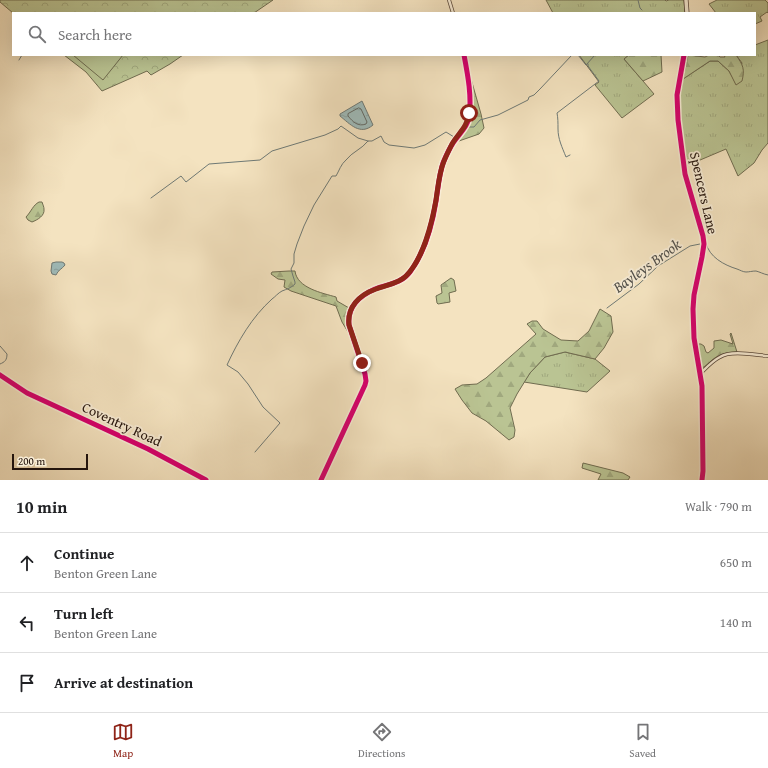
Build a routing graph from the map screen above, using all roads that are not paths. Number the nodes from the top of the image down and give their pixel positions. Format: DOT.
graph roads {
  1 [pos="449,0"];
  2 [pos="686,0"];
  3 [pos="453,12"];
  4 [pos="687,12"];
  5 [pos="464,56"];
  6 [pos="684,56"];
  7 [pos="768,356"];
  8 [pos="700,374"];
  9 [pos="0,375"];
  10 [pos="206,480"];
  11 [pos="321,480"];
  12 [pos="702,480"];
  1 -- 3 [label="street"];
  2 -- 4 [label="street"];
  5 -- 11 [label="street"];
  6 -- 8 [label="street, Spencers Lane"];
  7 -- 8 [label="street"];
  8 -- 12 [label="street, Spencers Lane"];
  9 -- 10 [label="street, Coventry Road"];
}
